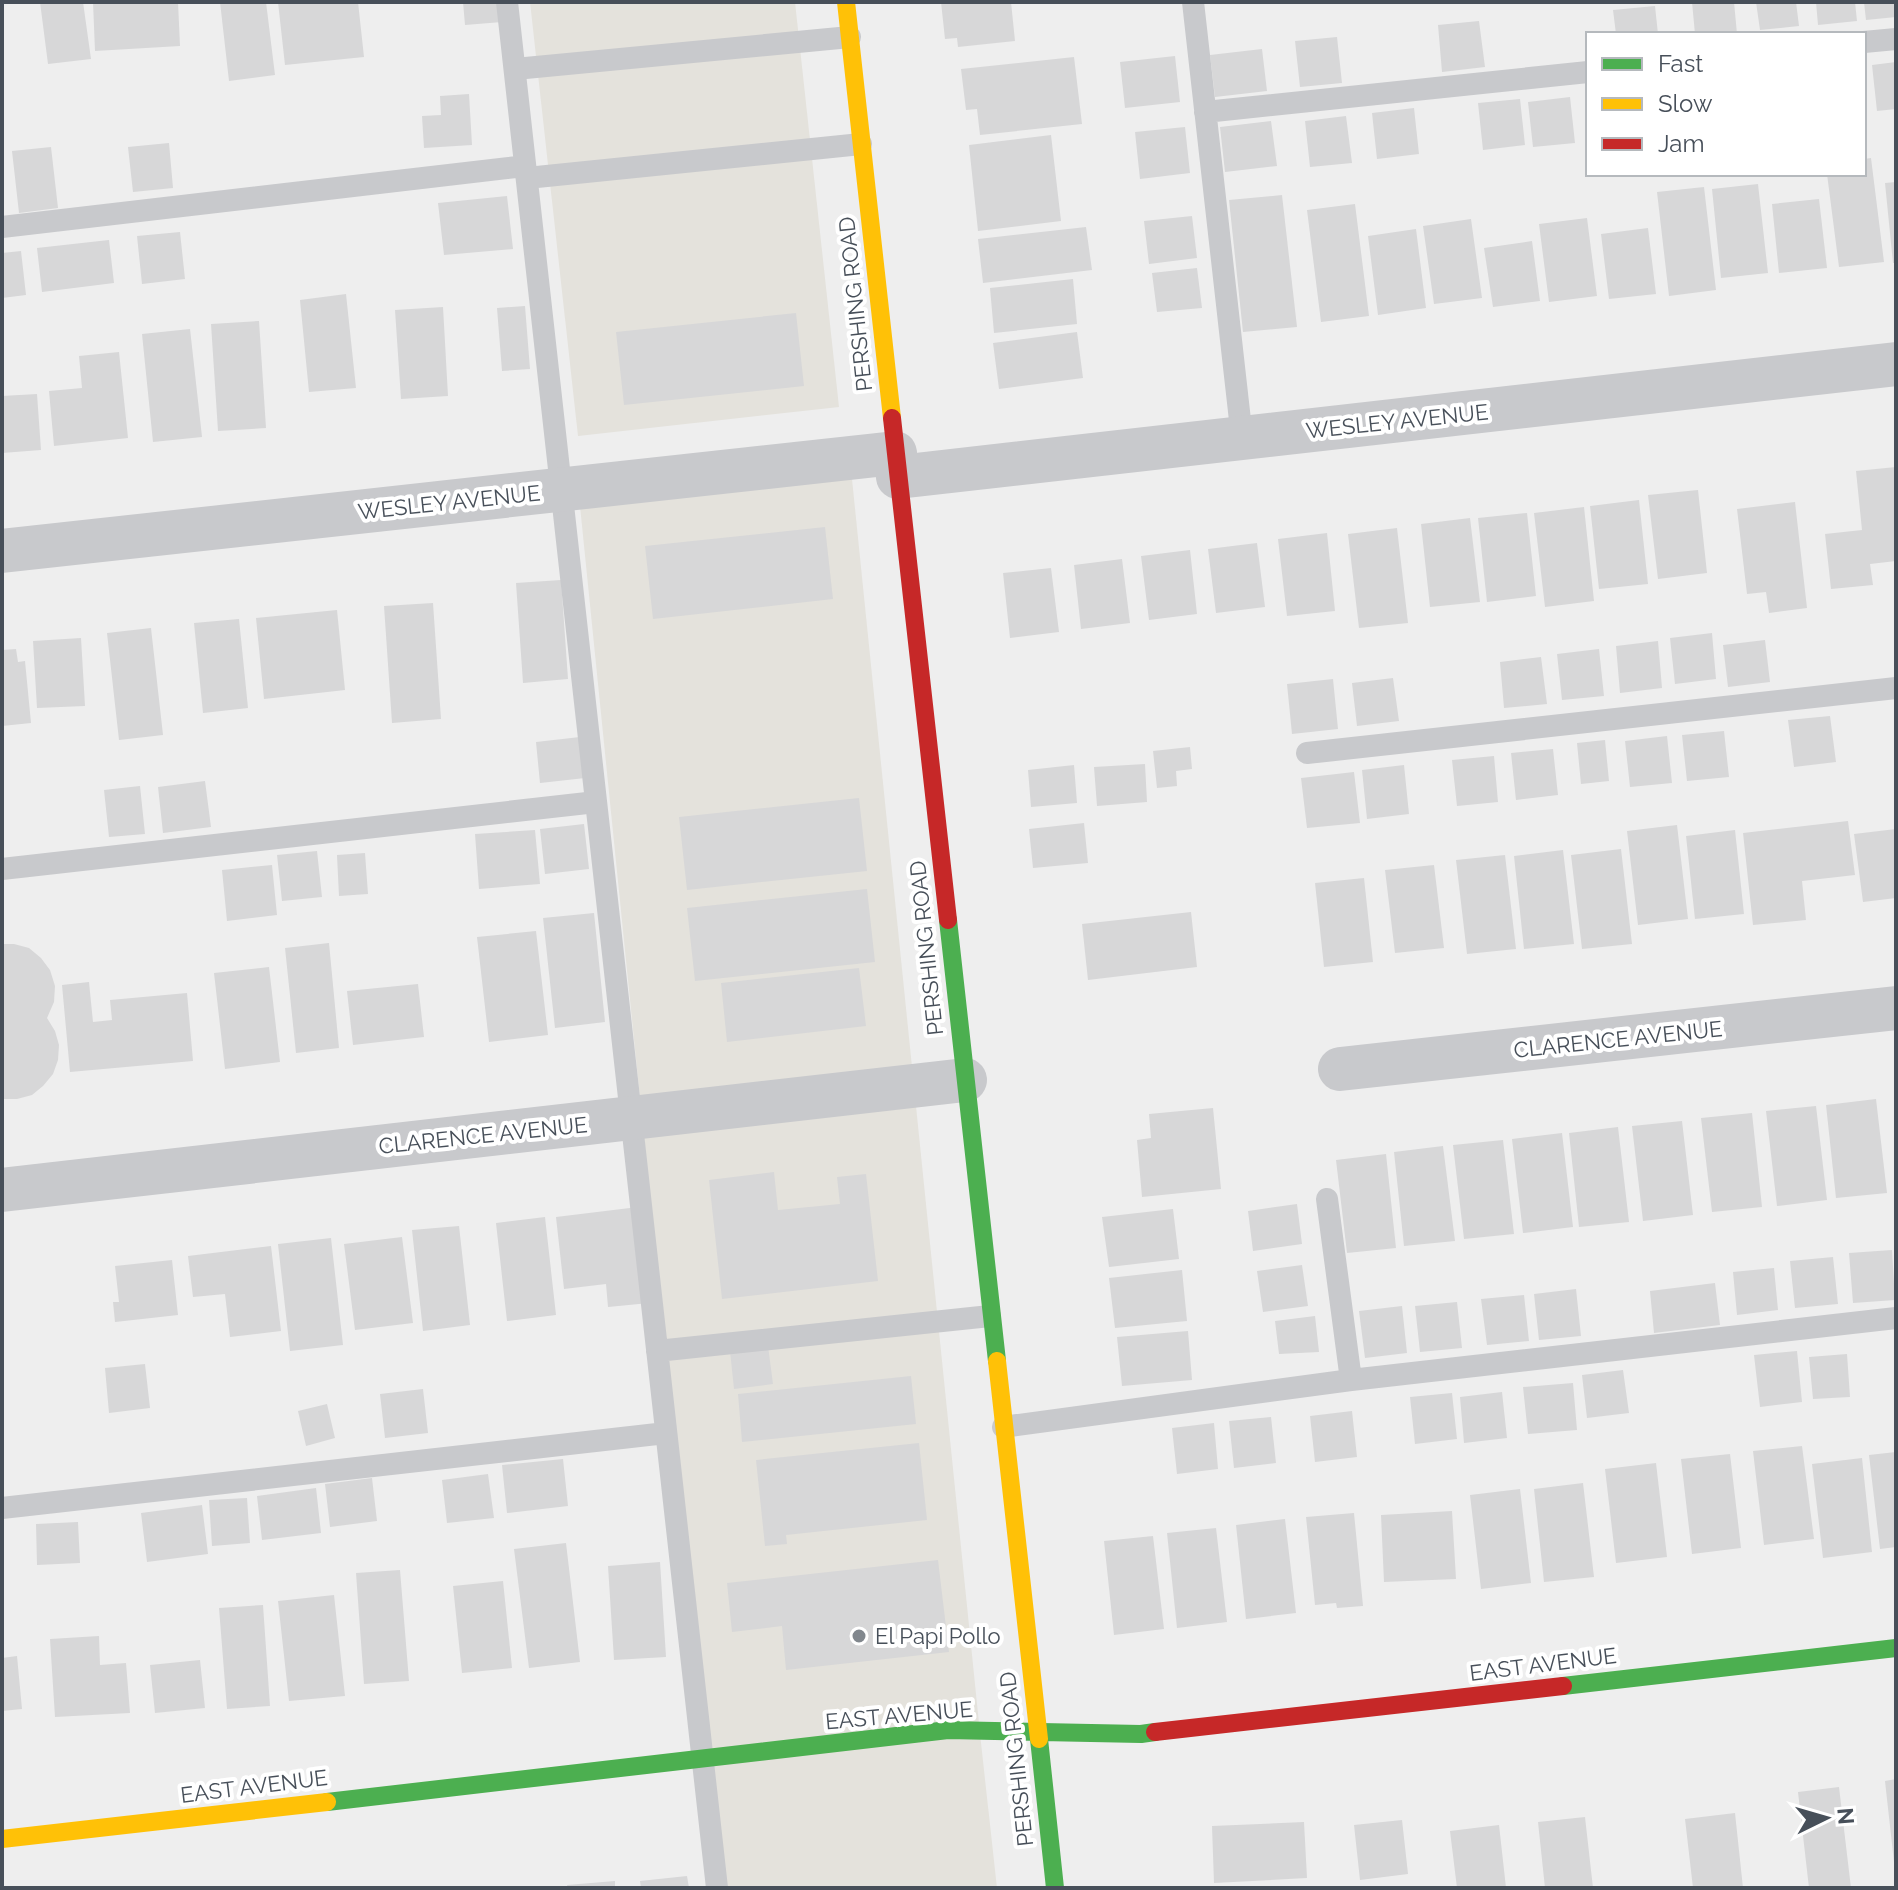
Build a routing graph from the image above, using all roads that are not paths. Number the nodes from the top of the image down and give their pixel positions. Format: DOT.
graph roads {
  1 [pos="507,2"];
  2 [pos="846,2"];
  3 [pos="1193,2"];
  4 [pos="850,37"];
  5 [pos="1896,39"];
  6 [pos="1866,42"];
  7 [pos="515,69"];
  8 [pos="1586,72"];
  9 [pos="1205,112"];
  10 [pos="861,144"];
  11 [pos="526,172"];
  12 [pos="2,227"];
  13 [pos="1896,364"];
  14 [pos="1242,438"];
  15 [pos="897,465"];
  16 [pos="561,490"];
  17 [pos="2,551"];
  18 [pos="1896,688"];
  19 [pos="1307,753"];
  20 [pos="596,802"];
  21 [pos="2,869"];
  22 [pos="1896,1008"];
  23 [pos="1340,1069"];
  24 [pos="965,1080"];
  25 [pos="631,1119"];
  26 [pos="2,1190"];
  27 [pos="1327,1199"];
  28 [pos="990,1316"];
  29 [pos="1896,1318"];
  30 [pos="657,1351"];
  31 [pos="1351,1380"];
  32 [pos="1003,1427"];
  33 [pos="666,1433"];
  34 [pos="2,1508"];
  35 [pos="1896,1648"];
  36 [pos="1038,1733"];
  37 [pos="702,1759"];
  38 [pos="2,1839"];
  39 [pos="717,1888"];
  40 [pos="1055,1888"];
  1 -- 7 [label="lane"];
  2 -- 4 [label="street, PERSHING ROAD"];
  3 -- 9 [label="lane"];
  4 -- 7 [label="lane"];
  4 -- 10 [label="street, PERSHING ROAD"];
  5 -- 6 [label="lane"];
  7 -- 11 [label="lane"];
  8 -- 9 [label="lane"];
  9 -- 14 [label="lane"];
  10 -- 11 [label="lane"];
  10 -- 15 [label="street, PERSHING ROAD"];
  11 -- 12 [label="lane"];
  11 -- 16 [label="lane"];
  13 -- 14 [label="street, WESLEY AVENUE"];
  14 -- 15 [label="street, WESLEY AVENUE"];
  15 -- 16 [label="street, WESLEY AVENUE"];
  15 -- 24 [label="street, PERSHING ROAD"];
  16 -- 17 [label="street, WESLEY AVENUE"];
  16 -- 20 [label="lane"];
  18 -- 19 [label="lane"];
  20 -- 21 [label="lane"];
  20 -- 25 [label="lane"];
  22 -- 23 [label="street, CLARENCE AVENUE"];
  24 -- 25 [label="street, CLARENCE AVENUE"];
  24 -- 28 [label="street, PERSHING ROAD"];
  25 -- 26 [label="street, CLARENCE AVENUE"];
  25 -- 30 [label="lane"];
  27 -- 31 [label="lane"];
  28 -- 30 [label="lane"];
  28 -- 32 [label="street, PERSHING ROAD"];
  29 -- 31 [label="lane"];
  30 -- 33 [label="lane"];
  31 -- 32 [label="lane"];
  32 -- 36 [label="street, PERSHING ROAD"];
  33 -- 34 [label="lane"];
  33 -- 37 [label="lane"];
  35 -- 36 [label="street, EAST AVENUE"];
  36 -- 37 [label="street, EAST AVENUE"];
  36 -- 40 [label="street, PERSHING ROAD"];
  37 -- 38 [label="street, EAST AVENUE"];
  37 -- 39 [label="lane"];
}
